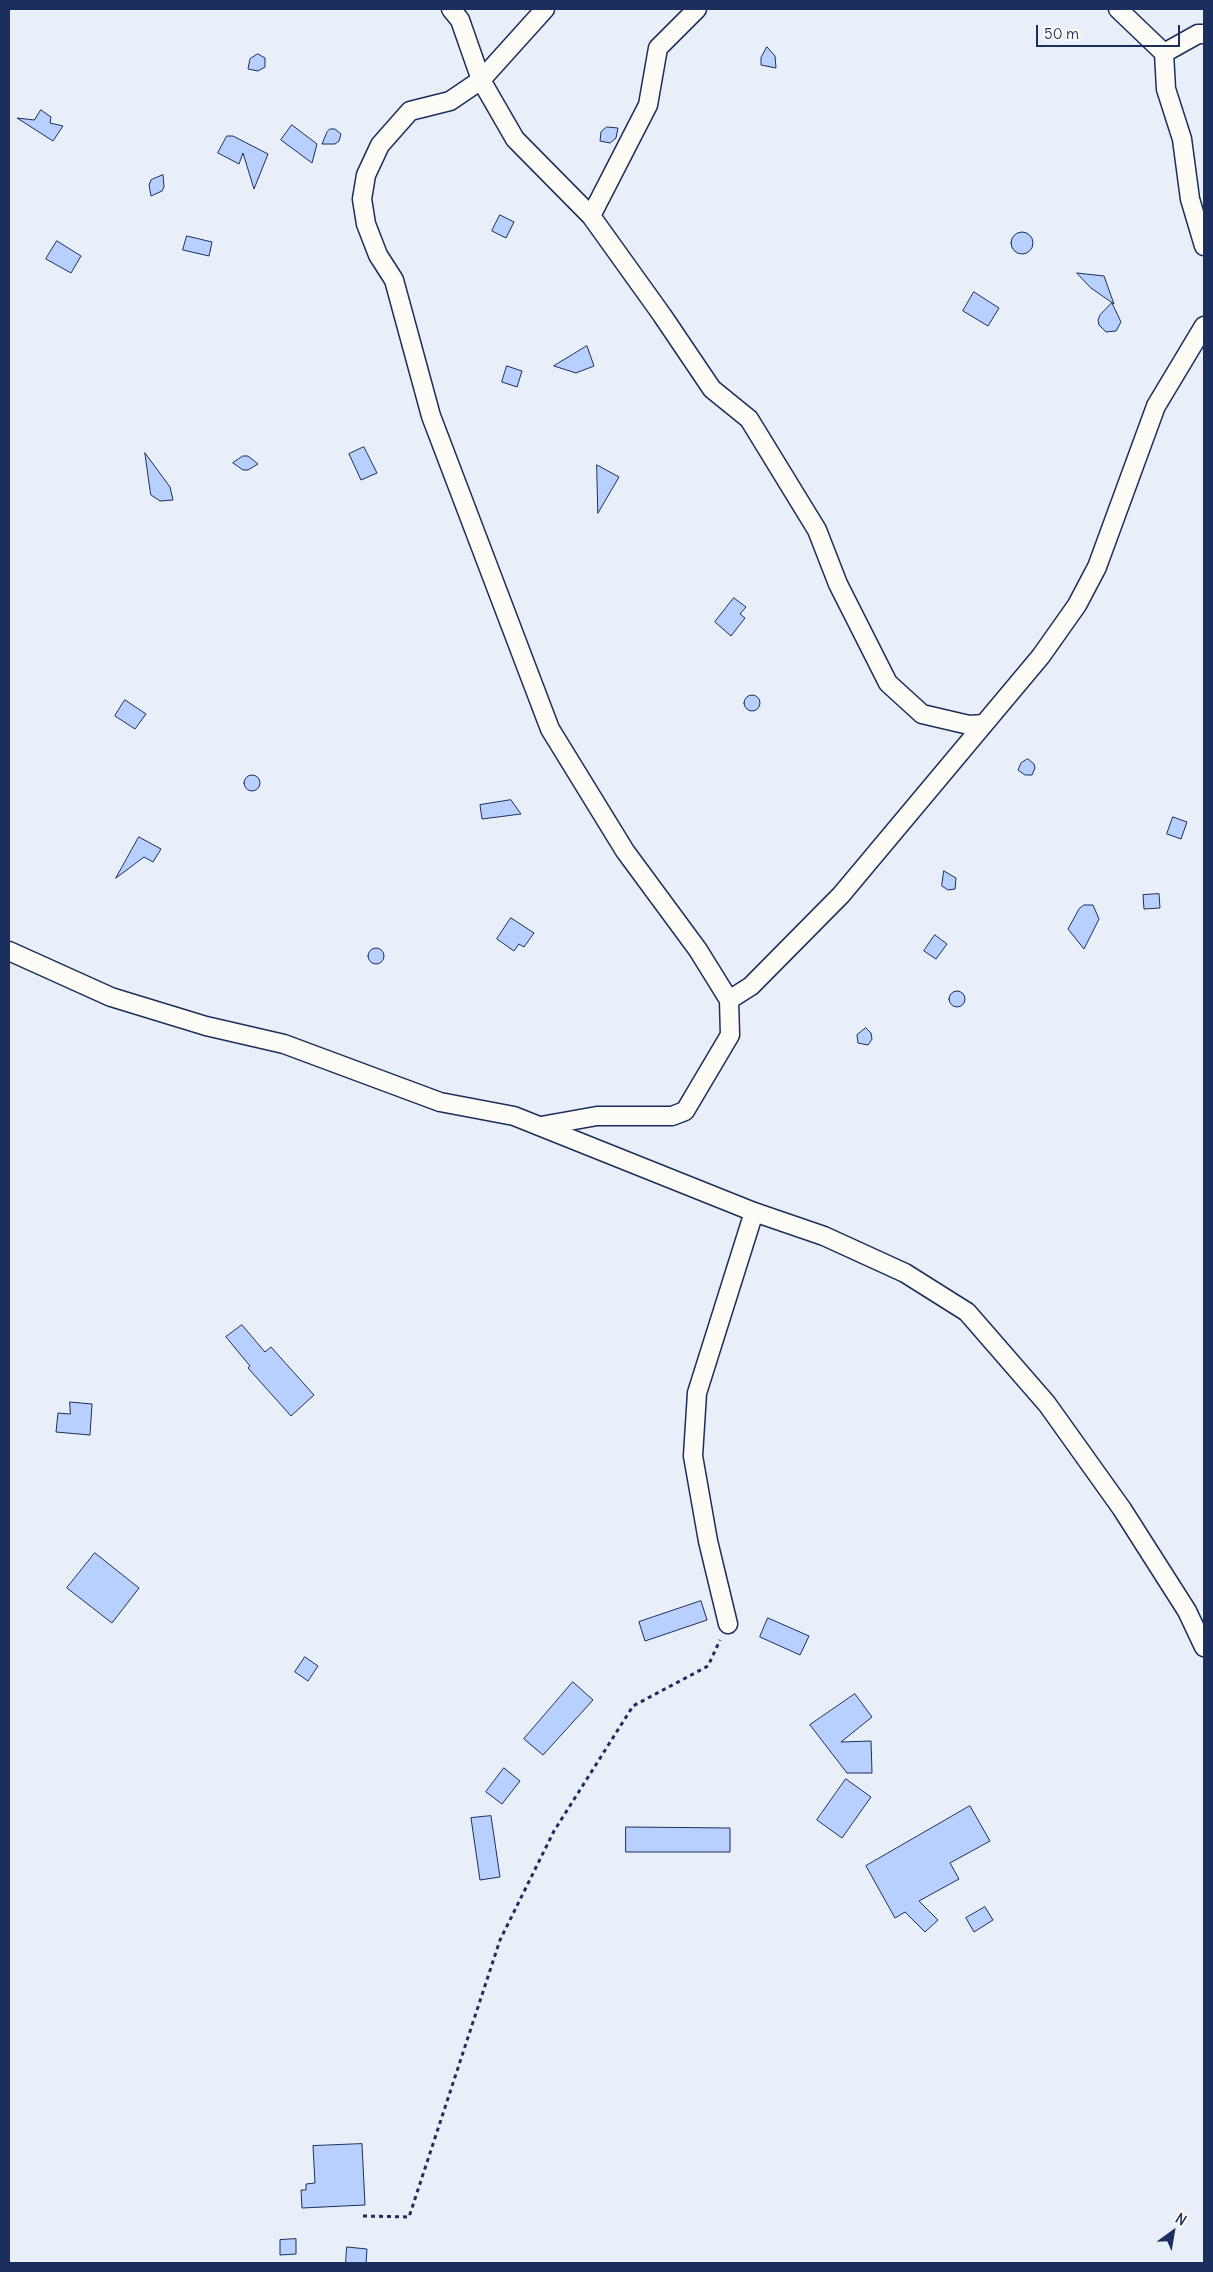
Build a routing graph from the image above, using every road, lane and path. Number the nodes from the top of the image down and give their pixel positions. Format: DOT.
graph roads {
  1 [pos="450,9"];
  2 [pos="545,9"];
  3 [pos="697,9"];
  4 [pos="1118,9"];
  5 [pos="1204,34"];
  6 [pos="1164,53"];
  7 [pos="481,80"];
  8 [pos="591,216"];
  9 [pos="1204,246"];
  10 [pos="1204,326"];
  11 [pos="984,724"];
  12 [pos="9,951"];
  13 [pos="729,1000"];
  14 [pos="540,1126"];
  15 [pos="754,1212"];
  16 [pos="728,1624"];
  17 [pos="1204,1647"];
  18 [pos="363,2216"];
  1 -- 7 [label="street"];
  2 -- 7 [label="street"];
  3 -- 8 [label="street"];
  4 -- 6 [label="street"];
  5 -- 6 [label="street"];
  6 -- 9 [label="street"];
  7 -- 8 [label="street"];
  7 -- 13 [label="street"];
  8 -- 11 [label="street"];
  10 -- 11 [label="street"];
  11 -- 13 [label="street"];
  12 -- 14 [label="street"];
  13 -- 14 [label="street"];
  14 -- 15 [label="street"];
  15 -- 16 [label="street"];
  15 -- 17 [label="street"];
  16 -- 18 [label="path"];
}
